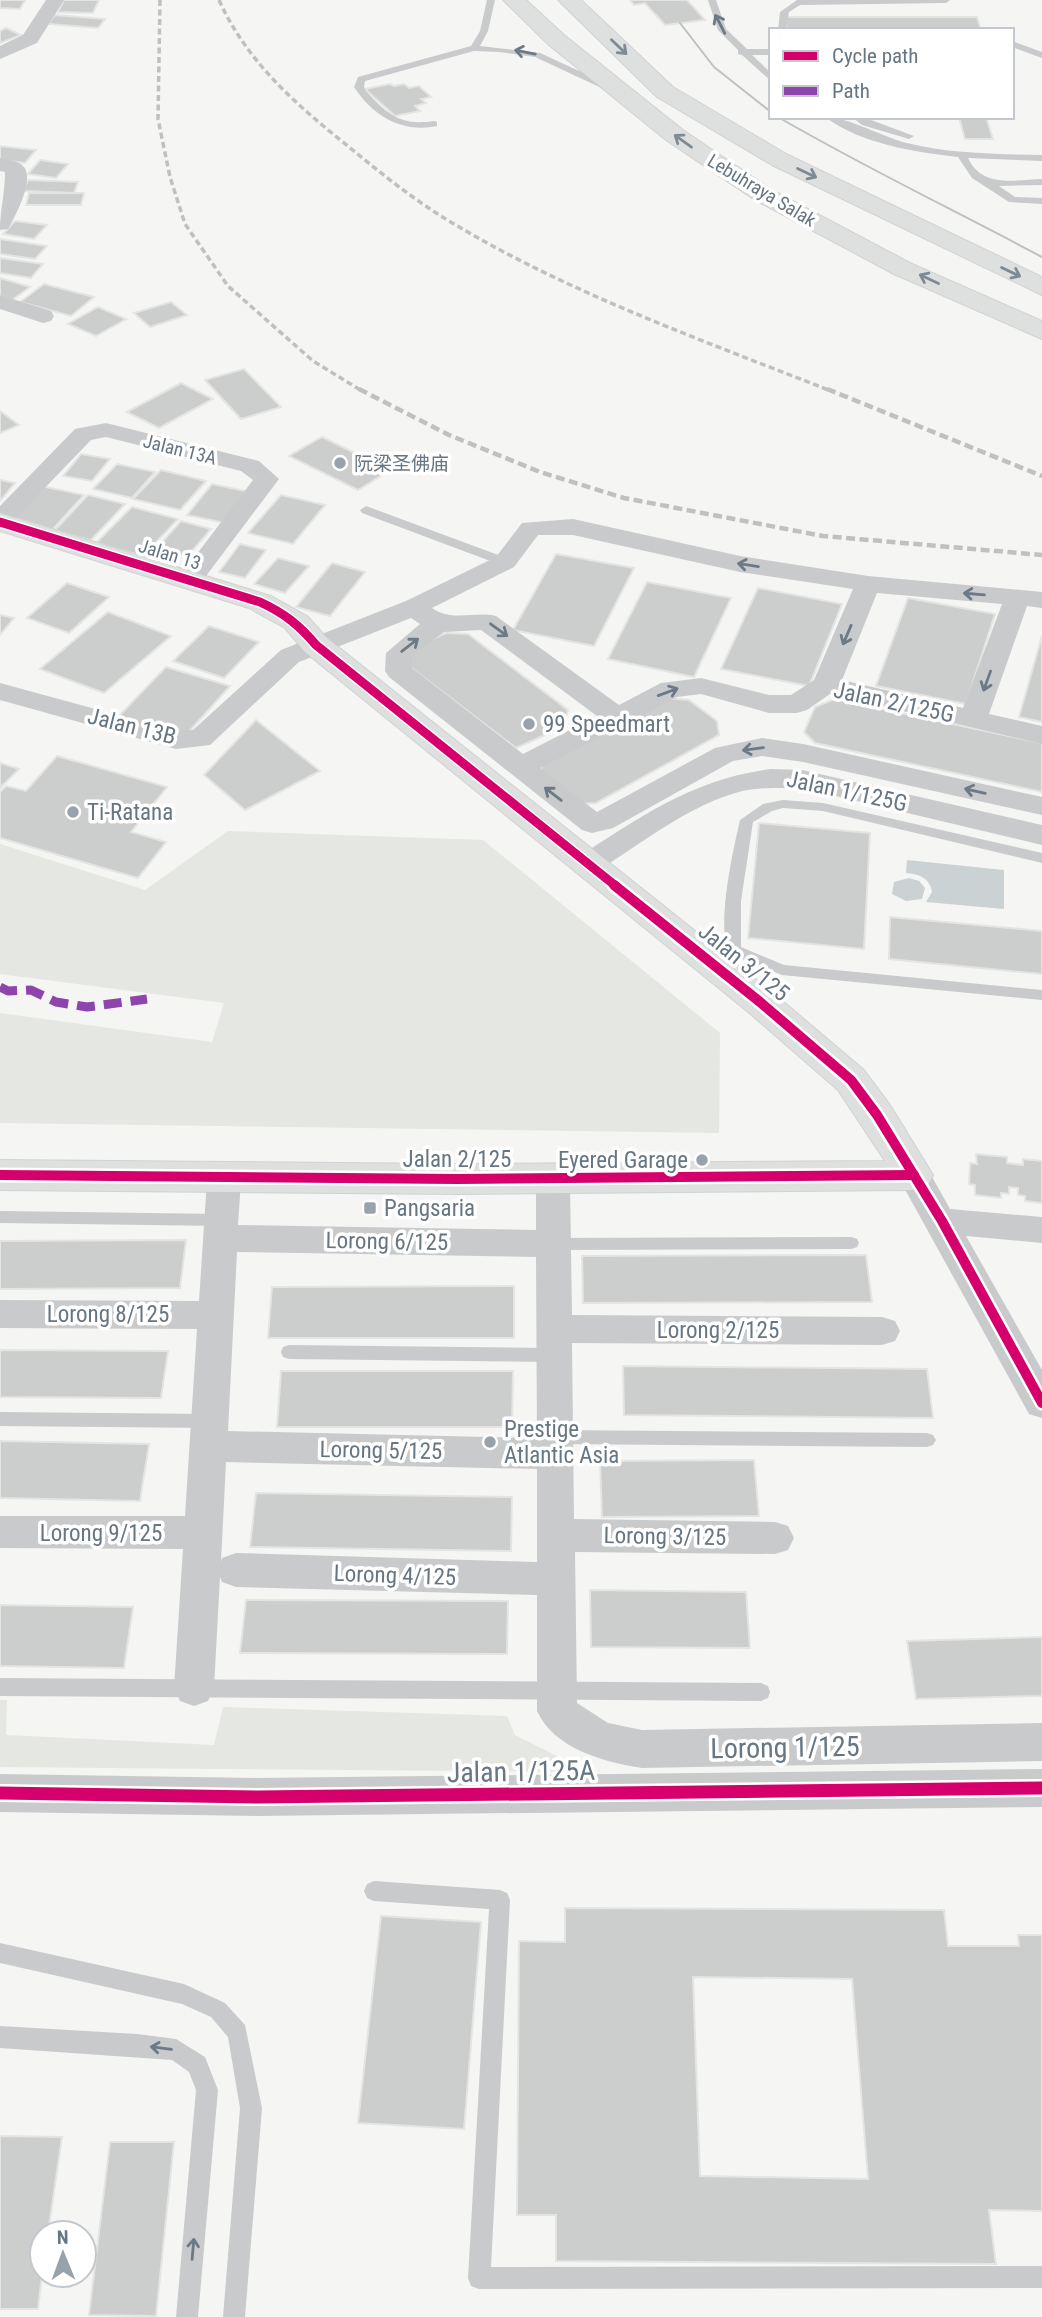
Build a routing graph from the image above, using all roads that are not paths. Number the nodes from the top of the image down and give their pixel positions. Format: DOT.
graph roads {
  1 [pos="55,0"];
  2 [pos="491,0"];
  3 [pos="514,0"];
  4 [pos="569,0"];
  5 [pos="712,0"];
  6 [pos="946,1"];
  7 [pos="782,28"];
  8 [pos="1014,45"];
  9 [pos="474,48"];
  10 [pos="741,52"];
  11 [pos="769,52"];
  12 [pos="0,53"];
  13 [pos="1042,55"];
  14 [pos="769,76"];
  15 [pos="632,99"];
  16 [pos="835,119"];
  17 [pos="860,119"];
  18 [pos="434,124"];
  19 [pos="919,151"];
  20 [pos="963,157"];
  21 [pos="1042,158"];
  22 [pos="7,166"];
  23 [pos="986,182"];
  24 [pos="1042,182"];
  25 [pos="1042,201"];
  26 [pos="0,224"];
  27 [pos="1042,287"];
  28 [pos="0,302"];
  29 [pos="43,316"];
  30 [pos="1042,331"];
  31 [pos="366,510"];
  32 [pos="0,521"];
  33 [pos="505,562"];
  34 [pos="191,579"];
  35 [pos="868,584"];
  36 [pos="1030,599"];
  37 [pos="415,607"];
  38 [pos="437,624"];
  39 [pos="316,645"];
  40 [pos="826,685"];
  41 [pos="0,691"];
  42 [pos="617,717"];
  43 [pos="973,719"];
  44 [pos="1042,735"];
  45 [pos="520,767"];
  46 [pos="1042,806"];
  47 [pos="1042,835"];
  48 [pos="1042,858"];
  49 [pos="588,864"];
  50 [pos="1042,995"];
  51 [pos="0,1175"];
  52 [pos="914,1175"];
  53 [pos="224,1180"];
  54 [pos="552,1181"];
  55 [pos="0,1217"];
  56 [pos="942,1221"];
  57 [pos="221,1229"];
  58 [pos="1042,1230"];
  59 [pos="851,1243"];
  60 [pos="554,1244"];
  61 [pos="0,1314"];
  62 [pos="216,1315"];
  63 [pos="883,1331"];
  64 [pos="553,1342"];
  65 [pos="289,1352"];
  66 [pos="1042,1403"];
  67 [pos="0,1419"];
  68 [pos="209,1434"];
  69 [pos="928,1440"];
  70 [pos="554,1446"];
  71 [pos="0,1532"];
  72 [pos="203,1533"];
  73 [pos="554,1535"];
  74 [pos="775,1538"];
  75 [pos="236,1570"];
  76 [pos="555,1579"];
  77 [pos="0,1687"];
  78 [pos="194,1688"];
  79 [pos="555,1692"];
  80 [pos="761,1692"];
  81 [pos="1042,1742"];
  82 [pos="1042,1788"];
  83 [pos="0,1793"];
  84 [pos="374,1891"];
  85 [pos="0,1953"];
  86 [pos="0,2037"];
  87 [pos="1042,2277"];
  88 [pos="187,2317"];
  89 [pos="234,2317"];
  1 -- 12 [label="street"];
  2 -- 9 [label="lane"];
  3 -- 15 [label="main road, Lebuhraya Salak"];
  4 -- 27 [label="main road, Lebuhraya Salak, one-way"];
  10 -- 5 [label="lane, one-way"];
  6 -- 7 [label="lane"];
  8 -- 13 [label="lane"];
  15 -- 9 [label="lane, one-way"];
  9 -- 18 [label="lane"];
  10 -- 11 [label="lane"];
  10 -- 14 [label="lane"];
  30 -- 15 [label="main road, Lebuhraya Salak, one-way"];
  16 -- 19 [label="lane"];
  17 -- 19 [label="lane"];
  19 -- 20 [label="lane"];
  20 -- 21 [label="lane"];
  20 -- 23 [label="lane"];
  22 -- 26 [label="street"];
  23 -- 24 [label="lane"];
  23 -- 25 [label="lane"];
  28 -- 29 [label="street"];
  31 -- 33 [label="lane"];
  32 -- 34 [label="main road, Jalan 13"];
  32 -- 34 [label="street, Jalan 13A"];
  35 -- 33 [label="street, one-way"];
  33 -- 37 [label="street, Jalan 13B"];
  34 -- 39 [label="main road, Jalan 13"];
  36 -- 35 [label="street, one-way"];
  35 -- 40 [label="street, one-way"];
  36 -- 43 [label="street, one-way"];
  37 -- 38 [label="street"];
  37 -- 39 [label="street, Jalan 13B"];
  38 -- 42 [label="street, one-way"];
  45 -- 38 [label="street, one-way"];
  39 -- 41 [label="street, Jalan 13B"];
  39 -- 49 [label="main road, Jalan 3/125"];
  42 -- 40 [label="street, Jalan 2/125G, one-way"];
  40 -- 43 [label="street, Jalan 2/125G"];
  42 -- 45 [label="street, Jalan 2/125G"];
  43 -- 44 [label="street, Jalan 2/125G"];
  46 -- 45 [label="street, one-way"];
  47 -- 49 [label="street, Jalan 1/125G"];
  48 -- 50 [label="lane"];
  49 -- 52 [label="main road, Jalan 3/125"];
  51 -- 53 [label="main road, Jalan 2/125"];
  52 -- 54 [label="main road, Jalan 2/125"];
  52 -- 56 [label="street, Jalan 3/125"];
  53 -- 54 [label="main road, Jalan 2/125"];
  53 -- 57 [label="street"];
  54 -- 60 [label="street"];
  55 -- 57 [label="lane"];
  56 -- 58 [label="street"];
  56 -- 66 [label="street, Jalan 3/125"];
  57 -- 60 [label="street, Lorong 6/125"];
  57 -- 62 [label="street"];
  59 -- 60 [label="lane"];
  60 -- 64 [label="street"];
  61 -- 62 [label="street, Lorong 8/125"];
  62 -- 68 [label="street"];
  63 -- 64 [label="street, Lorong 2/125"];
  64 -- 65 [label="lane"];
  64 -- 70 [label="street"];
  67 -- 68 [label="lane"];
  68 -- 70 [label="street, Lorong 5/125"];
  68 -- 72 [label="street"];
  69 -- 70 [label="lane"];
  70 -- 73 [label="street"];
  71 -- 72 [label="street, Lorong 9/125"];
  72 -- 78 [label="street"];
  73 -- 74 [label="street, Lorong 3/125"];
  73 -- 76 [label="street"];
  75 -- 76 [label="street, Lorong 4/125"];
  76 -- 79 [label="street"];
  77 -- 78 [label="lane"];
  78 -- 79 [label="lane"];
  79 -- 80 [label="lane"];
  79 -- 81 [label="street, Lorong 1/125"];
  82 -- 83 [label="street, Jalan 1/125A"];
  84 -- 87 [label="lane"];
  85 -- 89 [label="lane"];
  88 -- 86 [label="lane, one-way"];
}
